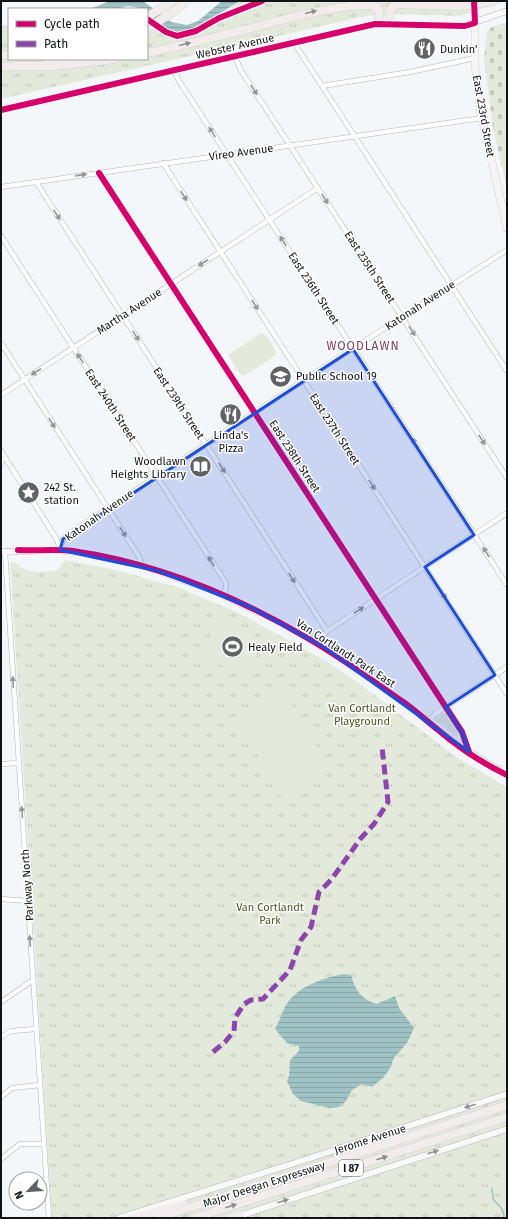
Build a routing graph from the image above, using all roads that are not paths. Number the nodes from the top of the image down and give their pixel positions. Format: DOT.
graph roads {
  1 [pos="173,1"];
  2 [pos="187,1"];
  3 [pos="474,1"];
  4 [pos="493,1"];
  5 [pos="507,12"];
  6 [pos="148,17"];
  7 [pos="475,23"];
  8 [pos="379,24"];
  9 [pos="390,24"];
  10 [pos="150,26"];
  11 [pos="295,42"];
  12 [pos="148,53"];
  13 [pos="235,56"];
  14 [pos="475,58"];
  15 [pos="55,60"];
  16 [pos="106,60"];
  17 [pos="16,66"];
  18 [pos="1,67"];
  19 [pos="174,70"];
  20 [pos="322,86"];
  21 [pos="1,110"];
  22 [pos="482,118"];
  23 [pos="355,136"];
  24 [pos="290,145"];
  25 [pos="226,154"];
  26 [pos="163,163"];
  27 [pos="99,173"];
  28 [pos="36,182"];
  29 [pos="1,187"];
  30 [pos="318,188"];
  31 [pos="269,220"];
  32 [pos="507,228"];
  33 [pos="1,236"];
  34 [pos="507,250"];
  35 [pos="220,252"];
  36 [pos="171,284"];
  37 [pos="451,285"];
  38 [pos="122,315"];
  39 [pos="402,317"];
  40 [pos="1,343"];
  41 [pos="73,347"];
  42 [pos="353,348"];
  43 [pos="507,371"];
  44 [pos="24,379"];
  45 [pos="304,380"];
  46 [pos="1,395"];
  47 [pos="255,412"];
  48 [pos="206,444"];
  49 [pos="2,453"];
  50 [pos="1,464"];
  51 [pos="157,476"];
  52 [pos="507,478"];
  53 [pos="108,509"];
  54 [pos="507,513"];
  55 [pos="474,535"];
  56 [pos="60,550"];
  57 [pos="3,552"];
  58 [pos="143,566"];
  59 [pos="425,567"];
  60 [pos="507,585"];
  61 [pos="224,595"];
  62 [pos="376,599"];
  63 [pos="327,631"];
  64 [pos="316,643"];
  65 [pos="507,667"];
  66 [pos="495,675"];
  67 [pos="507,694"];
  68 [pos="446,707"];
  69 [pos="428,722"];
  70 [pos="469,752"];
  71 [pos="19,763"];
  72 [pos="1,764"];
  73 [pos="507,776"];
  74 [pos="1,898"];
  75 [pos="28,901"];
  76 [pos="33,980"];
  77 [pos="1,1002"];
  78 [pos="36,1029"];
  79 [pos="1,1037"];
  80 [pos="40,1085"];
  81 [pos="507,1094"];
  82 [pos="1,1097"];
  83 [pos="507,1105"];
  84 [pos="507,1117"];
  85 [pos="507,1129"];
  86 [pos="44,1144"];
  87 [pos="1,1159"];
  88 [pos="216,1199"];
  89 [pos="237,1217"];
  90 [pos="49,1218"];
  91 [pos="119,1218"];
  92 [pos="132,1218"];
  93 [pos="157,1218"];
  94 [pos="194,1218"];
  95 [pos="229,1218"];
  1 -- 6 [label="highway"];
  2 -- 10 [label="highway"];
  3 -- 7 [label="main road, East 233rd Street, bridge"];
  4 -- 9 [label="highway"];
  5 -- 7 [label="main road, Webster Avenue"];
  7 -- 9 [label="main road, Webster Avenue"];
  7 -- 14 [label="main road, East 233rd Street"];
  8 -- 9 [label="main road, Webster Avenue"];
  8 -- 11 [label="main road, Webster Avenue"];
  12 -- 8 [label="highway, one-way"];
  11 -- 13 [label="main road, Webster Avenue"];
  11 -- 20 [label="street"];
  13 -- 19 [label="main road, Webster Avenue"];
  13 -- 24 [label="street, East 235th Street, one-way"];
  14 -- 20 [label="street"];
  14 -- 22 [label="main road, East 233rd Street"];
  15 -- 17 [label="highway"];
  16 -- 17 [label="highway"];
  17 -- 18 [label="highway"];
  19 -- 21 [label="main road, Webster Avenue"];
  25 -- 19 [label="street, East 236th Street, one-way"];
  20 -- 23 [label="street"];
  22 -- 23 [label="street, Vireo Avenue"];
  22 -- 32 [label="main road, East 233rd Street"];
  23 -- 24 [label="street, Vireo Avenue"];
  23 -- 37 [label="street"];
  24 -- 25 [label="street, Vireo Avenue"];
  24 -- 30 [label="street, East 235th Street"];
  25 -- 26 [label="street, Vireo Avenue"];
  25 -- 31 [label="street, East 236th Street"];
  26 -- 27 [label="street, Vireo Avenue"];
  26 -- 35 [label="street, East 237th Street, one-way"];
  28 -- 27 [label="street, Vireo Avenue, one-way"];
  27 -- 36 [label="street, East 238th Street"];
  28 -- 29 [label="street, Vireo Avenue"];
  28 -- 38 [label="street, East 239th Street, one-way"];
  30 -- 31 [label="street, Martha Avenue"];
  30 -- 39 [label="street, East 235th Street, one-way"];
  31 -- 35 [label="street, Martha Avenue"];
  42 -- 31 [label="street, East 236th Street, one-way"];
  33 -- 41 [label="street, East 240th Street"];
  34 -- 37 [label="street, Katonah Avenue"];
  35 -- 36 [label="street, Martha Avenue, one-way"];
  35 -- 45 [label="street, East 237th Street, one-way"];
  36 -- 38 [label="street, Martha Avenue"];
  36 -- 47 [label="street, East 238th Street"];
  37 -- 39 [label="street, Katonah Avenue"];
  37 -- 43 [label="street"];
  38 -- 41 [label="street, Martha Avenue"];
  38 -- 48 [label="street, East 239th Street, one-way"];
  39 -- 42 [label="street, Katonah Avenue"];
  39 -- 52 [label="street, East 235th Street, one-way"];
  40 -- 44 [label="street"];
  41 -- 44 [label="street, Martha Avenue, one-way"];
  51 -- 41 [label="street, East 240th Street, one-way"];
  42 -- 45 [label="street, Katonah Avenue"];
  55 -- 42 [label="street, East 236th Street, one-way"];
  44 -- 46 [label="street, Martha Avenue"];
  44 -- 53 [label="street, one-way"];
  45 -- 47 [label="street, Katonah Avenue"];
  45 -- 59 [label="street, East 237th Street, one-way"];
  47 -- 48 [label="street, Katonah Avenue"];
  47 -- 62 [label="street, East 238th Street"];
  48 -- 51 [label="street, Katonah Avenue"];
  48 -- 63 [label="street, East 239th Street, one-way"];
  49 -- 50 [label="street"];
  49 -- 56 [label="street"];
  51 -- 53 [label="street, Katonah Avenue"];
  61 -- 51 [label="street, East 240th Street, one-way"];
  53 -- 56 [label="street, Katonah Avenue"];
  53 -- 58 [label="street, one-way"];
  54 -- 55 [label="street"];
  55 -- 59 [label="street"];
  60 -- 55 [label="street, East 236th Street, one-way"];
  56 -- 57 [label="main road, Van Cortlandt Park East"];
  56 -- 58 [label="main road, Van Cortlandt Park East"];
  71 -- 57 [label="street, Parkway North, one-way"];
  58 -- 61 [label="main road, Van Cortlandt Park East"];
  59 -- 62 [label="street"];
  59 -- 66 [label="street, East 237th Street, one-way"];
  61 -- 64 [label="main road, Van Cortlandt Park East"];
  63 -- 62 [label="street, one-way"];
  62 -- 68 [label="street, East 238th Street"];
  63 -- 64 [label="street"];
  64 -- 69 [label="main road, Van Cortlandt Park East"];
  65 -- 66 [label="street"];
  66 -- 67 [label="street, East 237th Street"];
  66 -- 68 [label="street"];
  68 -- 69 [label="street"];
  68 -- 70 [label="street, East 238th Street"];
  69 -- 70 [label="main road, Van Cortlandt Park East"];
  70 -- 73 [label="main road, Van Cortlandt Park East"];
  71 -- 72 [label="street"];
  75 -- 71 [label="street, Parkway North, one-way"];
  74 -- 75 [label="street"];
  76 -- 75 [label="street, Parkway North, one-way"];
  76 -- 77 [label="street"];
  76 -- 78 [label="street, Parkway North"];
  78 -- 79 [label="street"];
  78 -- 80 [label="street, Parkway North"];
  80 -- 82 [label="street"];
  80 -- 86 [label="street, Parkway North"];
  81 -- 91 [label="main road, Jerome Avenue, one-way"];
  83 -- 88 [label="highway, Major Deegan Expressway / I 87"];
  94 -- 84 [label="highway, Major Deegan Expressway / I 87, one-way"];
  89 -- 85 [label="main road, one-way"];
  86 -- 87 [label="street"];
  86 -- 90 [label="street, Parkway North"];
  88 -- 92 [label="highway"];
  88 -- 93 [label="highway, Major Deegan Expressway / I 87"];
  89 -- 95 [label="highway"];
}
